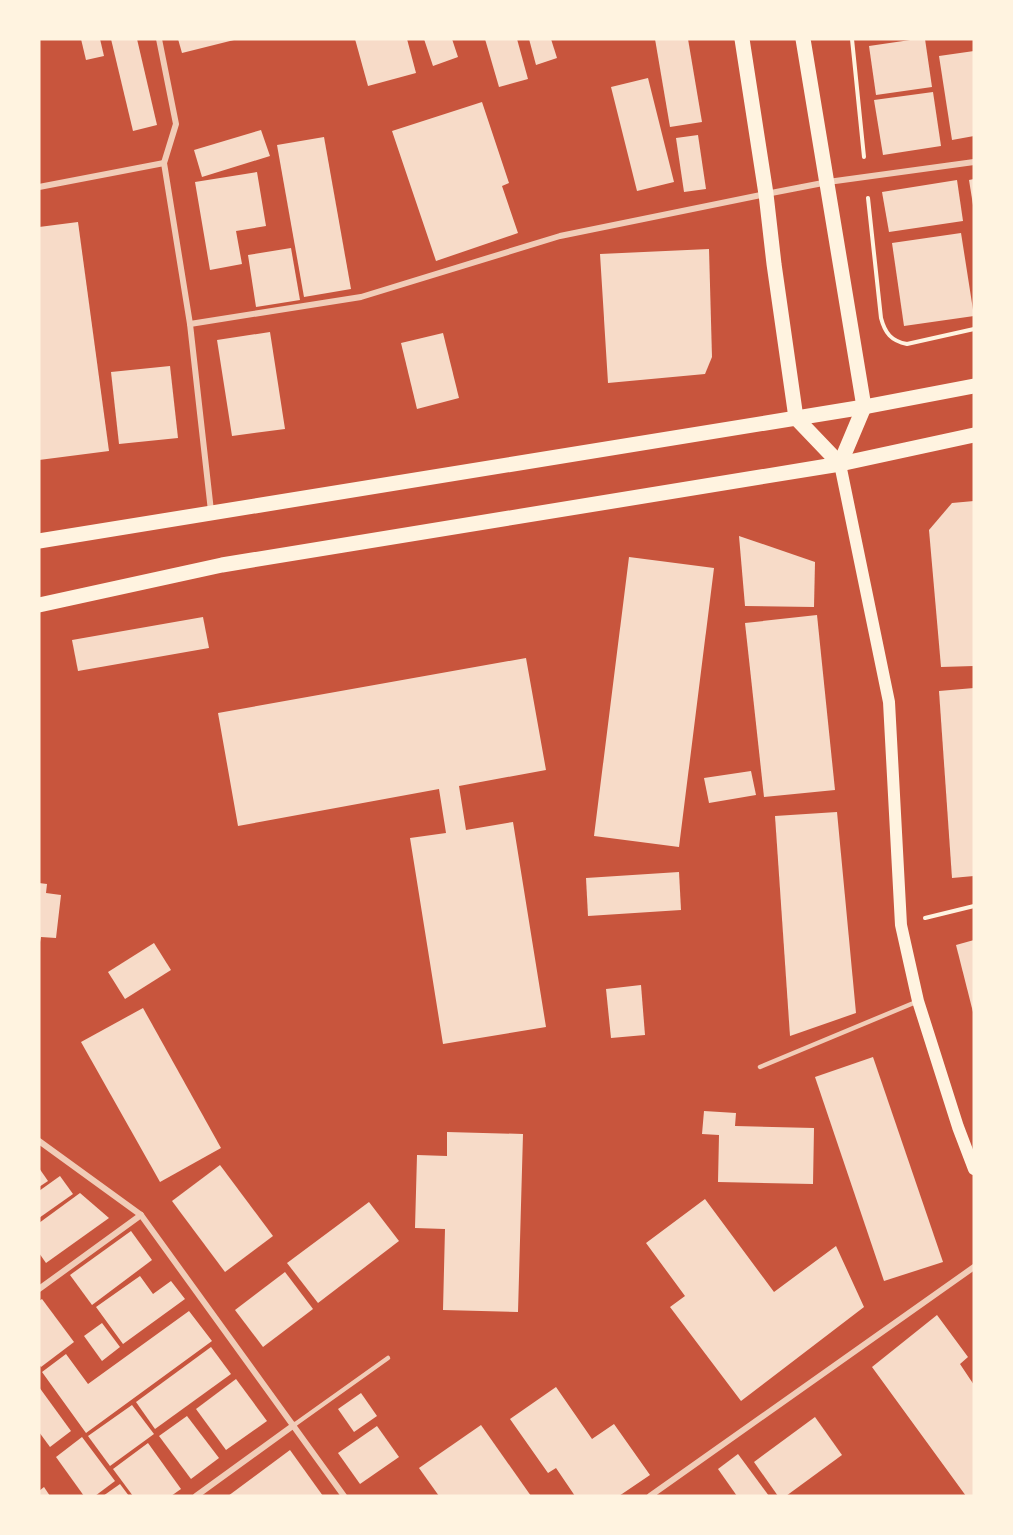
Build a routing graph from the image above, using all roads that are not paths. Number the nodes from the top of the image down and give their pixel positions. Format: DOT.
graph roads {
  1 [pos="159,39"];
  2 [pos="742,39"];
  3 [pos="803,39"];
  4 [pos="974,162"];
  5 [pos="164,163"];
  6 [pos="828,182"];
  7 [pos="39,187"];
  8 [pos="766,194"];
  9 [pos="190,324"];
  10 [pos="974,386"];
  11 [pos="864,407"];
  12 [pos="796,418"];
  13 [pos="974,435"];
  14 [pos="840,464"];
  15 [pos="211,512"];
  16 [pos="39,541"];
  17 [pos="39,605"];
  18 [pos="918,1001"];
  19 [pos="760,1067"];
  20 [pos="39,1141"];
  21 [pos="974,1169"];
  22 [pos="141,1215"];
  23 [pos="974,1267"];
  24 [pos="39,1289"];
  25 [pos="388,1358"];
  26 [pos="294,1425"];
  27 [pos="196,1496"];
  28 [pos="344,1496"];
  29 [pos="650,1496"];
  1 -- 5 [label="street"];
  2 -- 8 [label="main road"];
  3 -- 6 [label="main road"];
  4 -- 6 [label="street"];
  5 -- 7 [label="street"];
  5 -- 9 [label="street"];
  6 -- 8 [label="street"];
  6 -- 11 [label="main road"];
  8 -- 9 [label="street"];
  8 -- 12 [label="main road"];
  9 -- 15 [label="street"];
  10 -- 11 [label="main road"];
  11 -- 12 [label="main road"];
  11 -- 14 [label="main road"];
  12 -- 14 [label="main road"];
  12 -- 15 [label="main road"];
  13 -- 14 [label="main road"];
  14 -- 17 [label="main road"];
  14 -- 18 [label="main road"];
  15 -- 16 [label="main road"];
  18 -- 19 [label="lane"];
  18 -- 21 [label="main road"];
  20 -- 22 [label="street"];
  22 -- 24 [label="street"];
  22 -- 26 [label="street"];
  23 -- 29 [label="street"];
  25 -- 26 [label="lane"];
  26 -- 27 [label="street"];
  26 -- 28 [label="street"];
}
